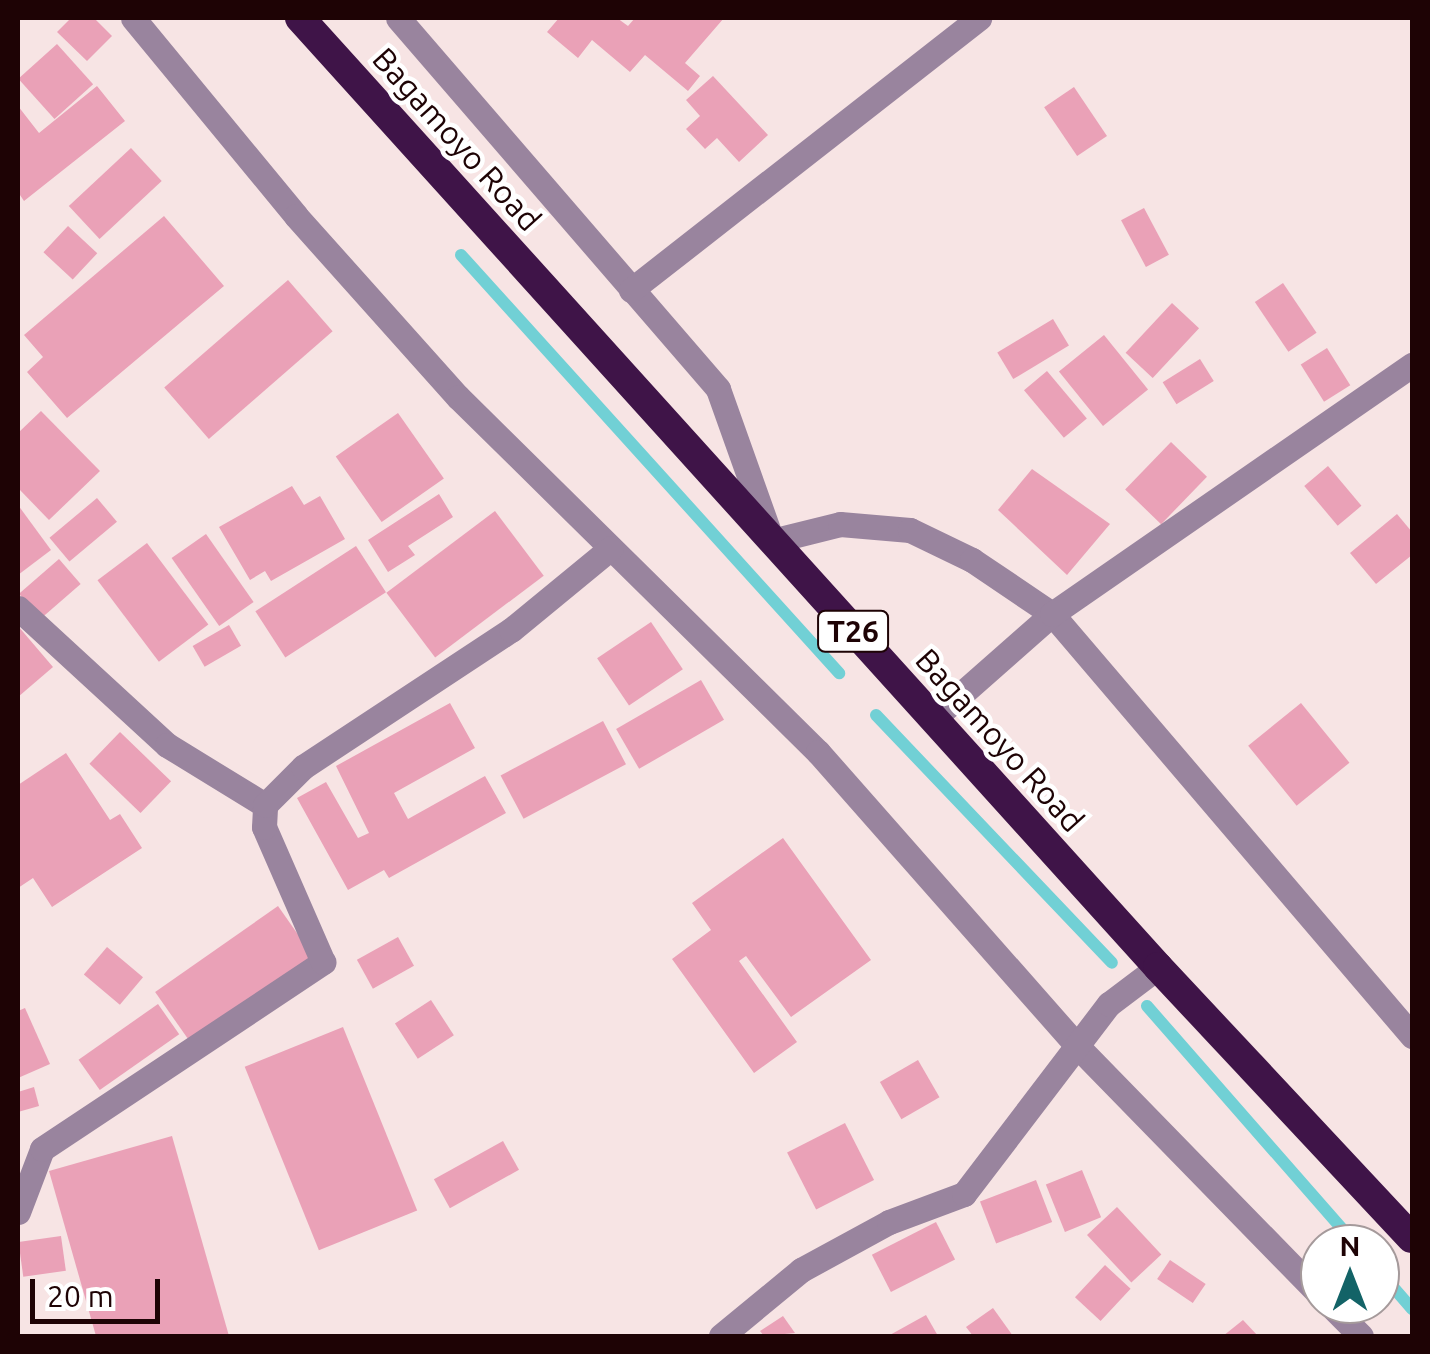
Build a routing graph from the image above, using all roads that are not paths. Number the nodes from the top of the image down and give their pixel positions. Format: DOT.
graph roads {
  1 [pos="133,18"];
  2 [pos="300,18"];
  3 [pos="398,18"];
  4 [pos="979,18"];
  5 [pos="631,290"];
  6 [pos="1412,365"];
  7 [pos="772,541"];
  8 [pos="611,548"];
  9 [pos="18,608"];
  10 [pos="1052,614"];
  11 [pos="934,718"];
  12 [pos="266,805"];
  13 [pos="1158,967"];
  14 [pos="1412,1036"];
  15 [pos="1078,1047"];
  16 [pos="18,1212"];
  17 [pos="1412,1238"];
  18 [pos="1300,1274"];
  19 [pos="721,1336"];
  1 -- 8 [label="street"];
  2 -- 7 [label="highway, Bagamoyo Road / T26"];
  3 -- 5 [label="street"];
  4 -- 5 [label="street"];
  5 -- 7 [label="street"];
  6 -- 10 [label="street"];
  7 -- 10 [label="street"];
  7 -- 11 [label="highway, Bagamoyo Road / T26"];
  8 -- 12 [label="street"];
  8 -- 15 [label="street"];
  9 -- 12 [label="street"];
  10 -- 11 [label="street"];
  10 -- 14 [label="street"];
  11 -- 13 [label="highway, Bagamoyo Road / T26"];
  12 -- 16 [label="street"];
  13 -- 15 [label="street"];
  13 -- 17 [label="highway, Bagamoyo Road / T26"];
  15 -- 18 [label="street"];
  15 -- 19 [label="street"];
}
